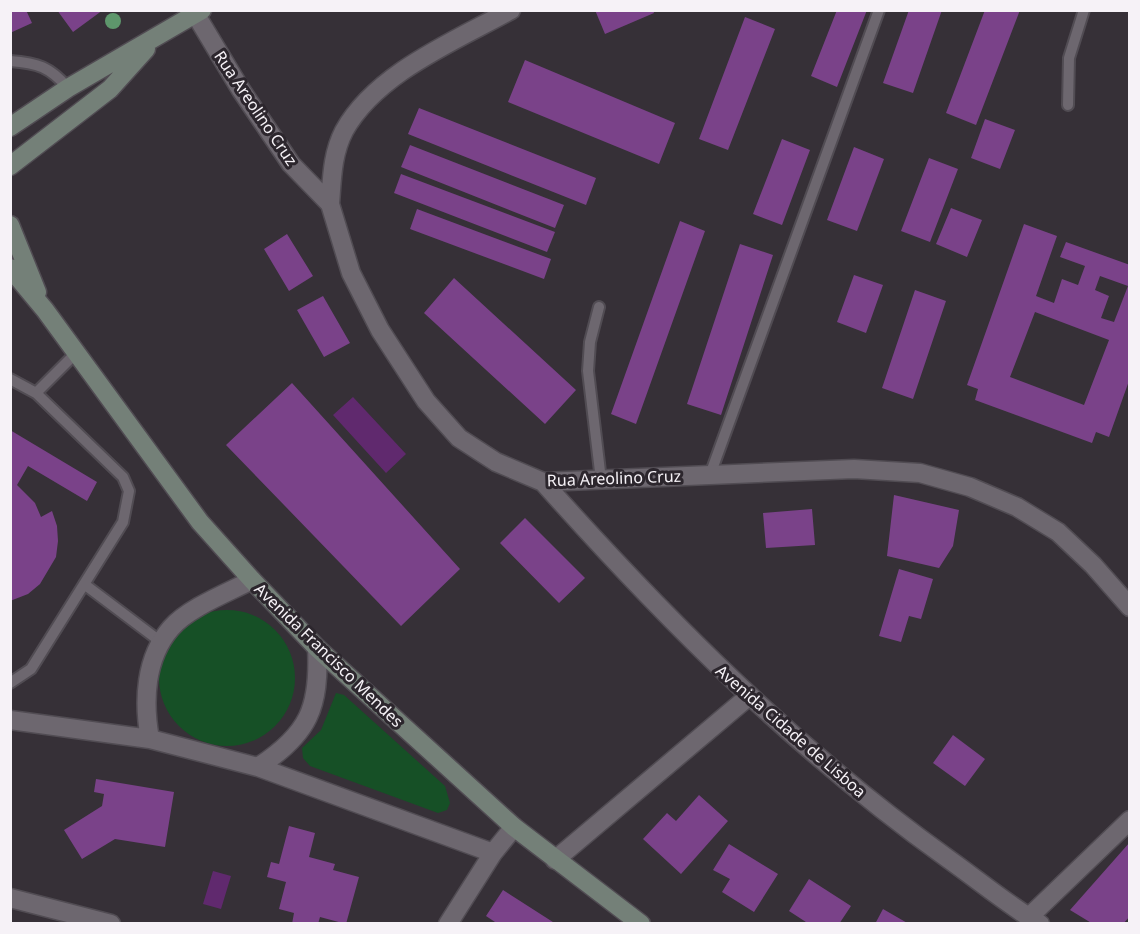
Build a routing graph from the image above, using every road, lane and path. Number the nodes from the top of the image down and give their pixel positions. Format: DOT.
graph roads {
  1 [pos="511,10"];
  2 [pos="879,10"];
  3 [pos="1084,10"];
  4 [pos="199,13"];
  5 [pos="160,34"];
  6 [pos="10,61"];
  7 [pos="68,88"];
  8 [pos="1068,105"];
  9 [pos="10,127"];
  10 [pos="10,166"];
  11 [pos="330,204"];
  12 [pos="10,225"];
  13 [pos="10,268"];
  14 [pos="599,307"];
  15 [pos="45,310"];
  16 [pos="76,353"];
  17 [pos="10,379"];
  18 [pos="36,393"];
  19 [pos="710,475"];
  20 [pos="601,480"];
  21 [pos="543,482"];
  22 [pos="252,580"];
  23 [pos="84,584"];
  24 [pos="1130,607"];
  25 [pos="161,642"];
  26 [pos="317,648"];
  27 [pos="10,683"];
  28 [pos="748,697"];
  29 [pos="10,720"];
  30 [pos="150,739"];
  31 [pos="258,767"];
  32 [pos="1130,820"];
  33 [pos="514,827"];
  34 [pos="492,853"];
  35 [pos="555,860"];
  36 [pos="10,898"];
  37 [pos="1035,920"];
  38 [pos="111,924"];
  39 [pos="448,924"];
  40 [pos="641,924"];
  1 -- 11 [label="street"];
  2 -- 19 [label="lane"];
  3 -- 8 [label="lane"];
  4 -- 5 [label="main road"];
  4 -- 11 [label="street, Rua Areolino Cruz"];
  5 -- 7 [label="main road"];
  5 -- 10 [label="main road"];
  6 -- 7 [label="lane"];
  7 -- 9 [label="main road"];
  11 -- 21 [label="street, Rua Areolino Cruz"];
  12 -- 15 [label="main road"];
  13 -- 15 [label="main road"];
  14 -- 20 [label="lane"];
  15 -- 16 [label="main road, Avenida Francisco Mendes"];
  16 -- 18 [label="lane"];
  16 -- 22 [label="main road, Avenida Francisco Mendes"];
  17 -- 18 [label="lane"];
  18 -- 23 [label="lane"];
  19 -- 20 [label="street, Rua Areolino Cruz"];
  19 -- 24 [label="street, Rua Areolino Cruz"];
  20 -- 21 [label="street, Rua Areolino Cruz"];
  21 -- 28 [label="street, Avenida Cidade de Lisboa"];
  22 -- 25 [label="street"];
  22 -- 26 [label="main road, Avenida Francisco Mendes"];
  23 -- 25 [label="lane"];
  23 -- 27 [label="lane"];
  25 -- 30 [label="street"];
  26 -- 31 [label="street"];
  26 -- 33 [label="main road, Avenida Francisco Mendes"];
  28 -- 35 [label="street"];
  28 -- 37 [label="street, Avenida Cidade de Lisboa"];
  29 -- 30 [label="street"];
  30 -- 31 [label="street"];
  31 -- 34 [label="street"];
  32 -- 37 [label="street"];
  33 -- 34 [label="street"];
  33 -- 35 [label="main road, Avenida Francisco Mendes"];
  34 -- 39 [label="street"];
  35 -- 40 [label="main road, Avenida Francisco Mendes"];
  36 -- 38 [label="street"];
}
